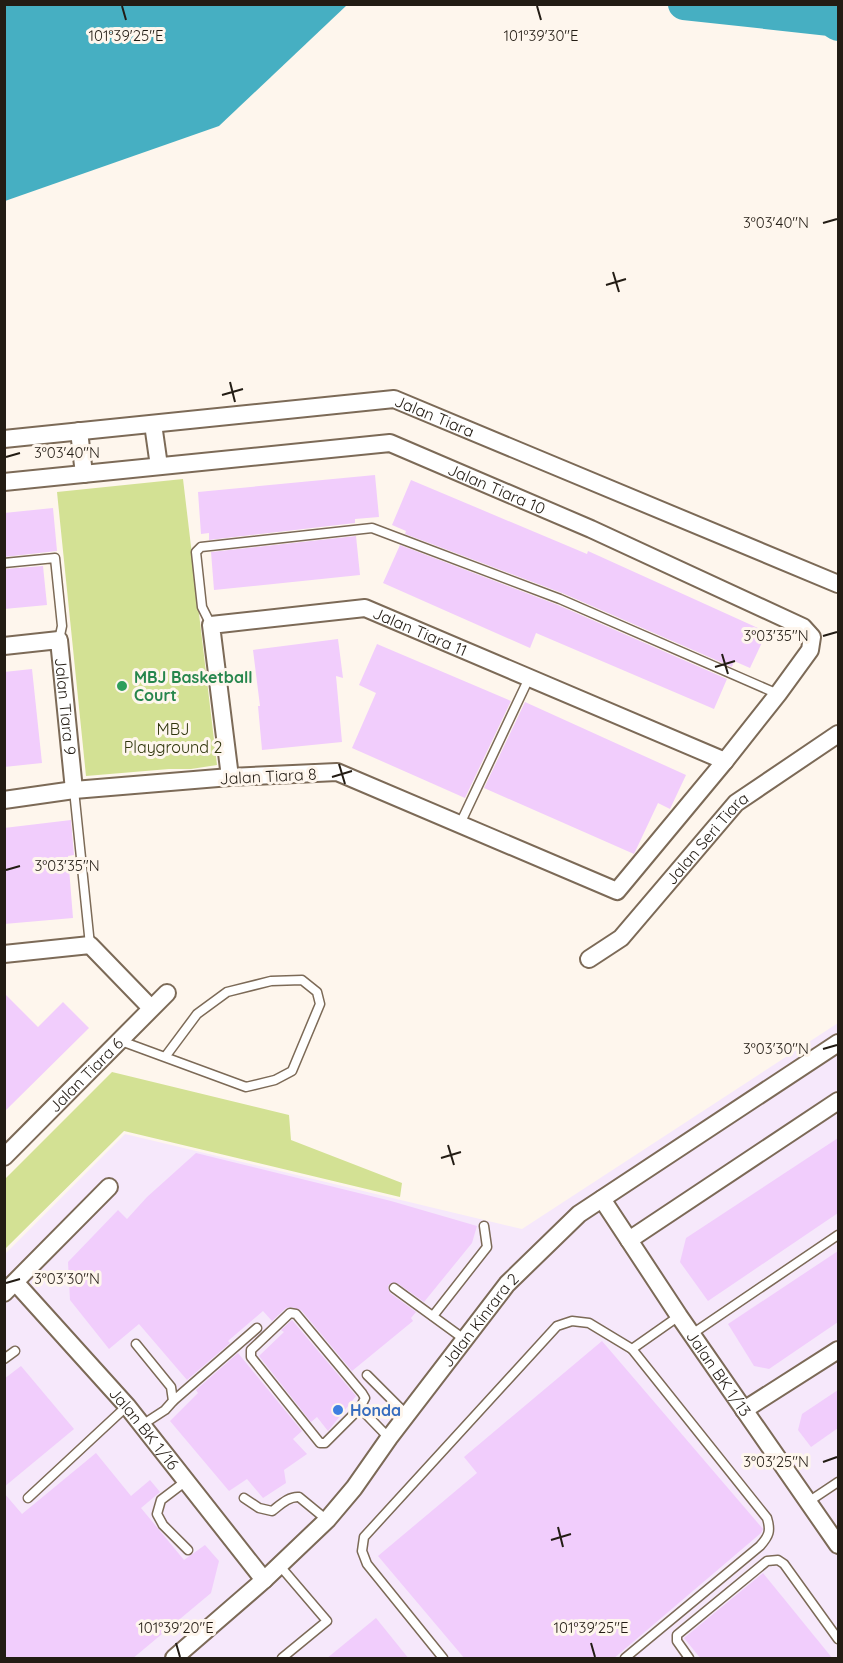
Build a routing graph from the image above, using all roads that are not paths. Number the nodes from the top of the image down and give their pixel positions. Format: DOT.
graph roads {
  1 [pos="153,424"];
  2 [pos="79,431"];
  3 [pos="4,439"];
  4 [pos="159,466"];
  5 [pos="84,474"];
  6 [pos="4,482"];
  7 [pos="4,563"];
  8 [pos="838,584"];
  9 [pos="211,625"];
  10 [pos="59,640"];
  11 [pos="4,646"];
  12 [pos="529,678"];
  13 [pos="778,694"];
  14 [pos="838,734"];
  15 [pos="725,761"];
  16 [pos="230,777"];
  17 [pos="74,790"];
  18 [pos="4,800"];
  19 [pos="460,824"];
  20 [pos="617,891"];
  21 [pos="90,945"];
  22 [pos="4,954"];
  23 [pos="589,959"];
  24 [pos="167,993"];
  25 [pos="151,1008"];
  26 [pos="121,1041"];
  27 [pos="838,1043"];
  28 [pos="165,1057"];
  29 [pos="838,1101"];
  30 [pos="4,1157"];
  31 [pos="109,1187"];
  32 [pos="602,1199"];
  33 [pos="484,1227"];
  34 [pos="838,1235"];
  35 [pos="629,1240"];
  36 [pos="10,1288"];
  37 [pos="394,1288"];
  38 [pos="433,1316"];
  39 [pos="679,1316"];
  40 [pos="257,1328"];
  41 [pos="692,1334"];
  42 [pos="464,1340"];
  43 [pos="136,1344"];
  44 [pos="632,1349"];
  45 [pos="838,1350"];
  46 [pos="15,1351"];
  47 [pos="4,1359"];
  48 [pos="367,1375"];
  49 [pos="173,1401"];
  50 [pos="127,1406"];
  51 [pos="360,1408"];
  52 [pos="744,1410"];
  53 [pos="406,1414"];
  54 [pos="142,1425"];
  55 [pos="389,1438"];
  56 [pos="186,1480"];
  57 [pos="838,1482"];
  58 [pos="28,1498"];
  59 [pos="243,1498"];
  60 [pos="808,1502"];
  61 [pos="327,1520"];
  62 [pos="838,1545"];
  63 [pos="188,1550"];
  64 [pos="280,1566"];
  65 [pos="264,1580"];
  66 [pos="838,1639"];
  67 [pos="176,1658"];
  68 [pos="282,1659"];
  69 [pos="443,1659"];
  70 [pos="625,1659"];
  71 [pos="689,1659"];
  1 -- 2 [label="street, Jalan Tiara"];
  1 -- 4 [label="street"];
  1 -- 8 [label="street, Jalan Tiara"];
  2 -- 3 [label="street, Jalan Tiara"];
  2 -- 5 [label="street"];
  4 -- 5 [label="street, Jalan Tiara 10"];
  4 -- 13 [label="street, Jalan Tiara 10"];
  5 -- 6 [label="street, Jalan Tiara 10"];
  7 -- 10 [label="lane"];
  9 -- 12 [label="street, Jalan Tiara 11"];
  9 -- 13 [label="lane"];
  9 -- 16 [label="street"];
  10 -- 11 [label="street, Jalan Tiara 9"];
  10 -- 17 [label="street, Jalan Tiara 9"];
  12 -- 15 [label="street, Jalan Tiara 11"];
  12 -- 19 [label="lane"];
  13 -- 15 [label="street, Jalan Tiara 10"];
  14 -- 23 [label="street, Jalan Seri Tiara"];
  15 -- 20 [label="street, Jalan Tiara 10"];
  16 -- 17 [label="street, Jalan Tiara 8"];
  16 -- 19 [label="street, Jalan Tiara 8"];
  17 -- 18 [label="street, Jalan Tiara 8"];
  17 -- 21 [label="lane"];
  19 -- 20 [label="street, Jalan Tiara 8"];
  21 -- 22 [label="street"];
  21 -- 25 [label="street"];
  24 -- 25 [label="street, Jalan Tiara 6"];
  25 -- 26 [label="street, Jalan Tiara 6"];
  26 -- 28 [label="lane"];
  26 -- 30 [label="street, Jalan Tiara 6"];
  27 -- 32 [label="street, Jalan Kinrara 2"];
  28 -- 28 [label="lane"];
  29 -- 35 [label="street"];
  31 -- 36 [label="street"];
  32 -- 35 [label="street, Jalan BK 1/13"];
  32 -- 42 [label="street, Jalan Kinrara 2"];
  33 -- 38 [label="lane"];
  34 -- 41 [label="lane"];
  35 -- 39 [label="street, Jalan BK 1/13"];
  36 -- 50 [label="street, Jalan BK 1/16"];
  37 -- 38 [label="lane"];
  38 -- 42 [label="lane"];
  39 -- 41 [label="street, Jalan BK 1/13"];
  39 -- 44 [label="lane"];
  40 -- 49 [label="lane"];
  41 -- 52 [label="street, Jalan BK 1/13"];
  42 -- 53 [label="street, Jalan Kinrara 2"];
  43 -- 49 [label="lane"];
  44 -- 69 [label="lane"];
  44 -- 70 [label="lane"];
  45 -- 52 [label="street"];
  46 -- 47 [label="lane"];
  48 -- 53 [label="lane"];
  49 -- 54 [label="lane"];
  50 -- 54 [label="street, Jalan BK 1/16"];
  50 -- 58 [label="lane"];
  51 -- 51 [label="lane"];
  51 -- 55 [label="lane"];
  52 -- 60 [label="street, Jalan BK 1/13"];
  53 -- 55 [label="street, Jalan Kinrara 2"];
  54 -- 56 [label="street, Jalan BK 1/16"];
  55 -- 61 [label="street, Jalan Kinrara 2"];
  56 -- 63 [label="lane"];
  56 -- 65 [label="street, Jalan BK 1/16"];
  57 -- 60 [label="lane"];
  59 -- 61 [label="lane"];
  60 -- 62 [label="street, Jalan BK 1/13"];
  61 -- 64 [label="street, Jalan Kinrara 2"];
  64 -- 65 [label="street, Jalan Kinrara 2"];
  64 -- 68 [label="lane"];
  65 -- 67 [label="street, Jalan Kinrara 2"];
  66 -- 71 [label="lane"];
}
